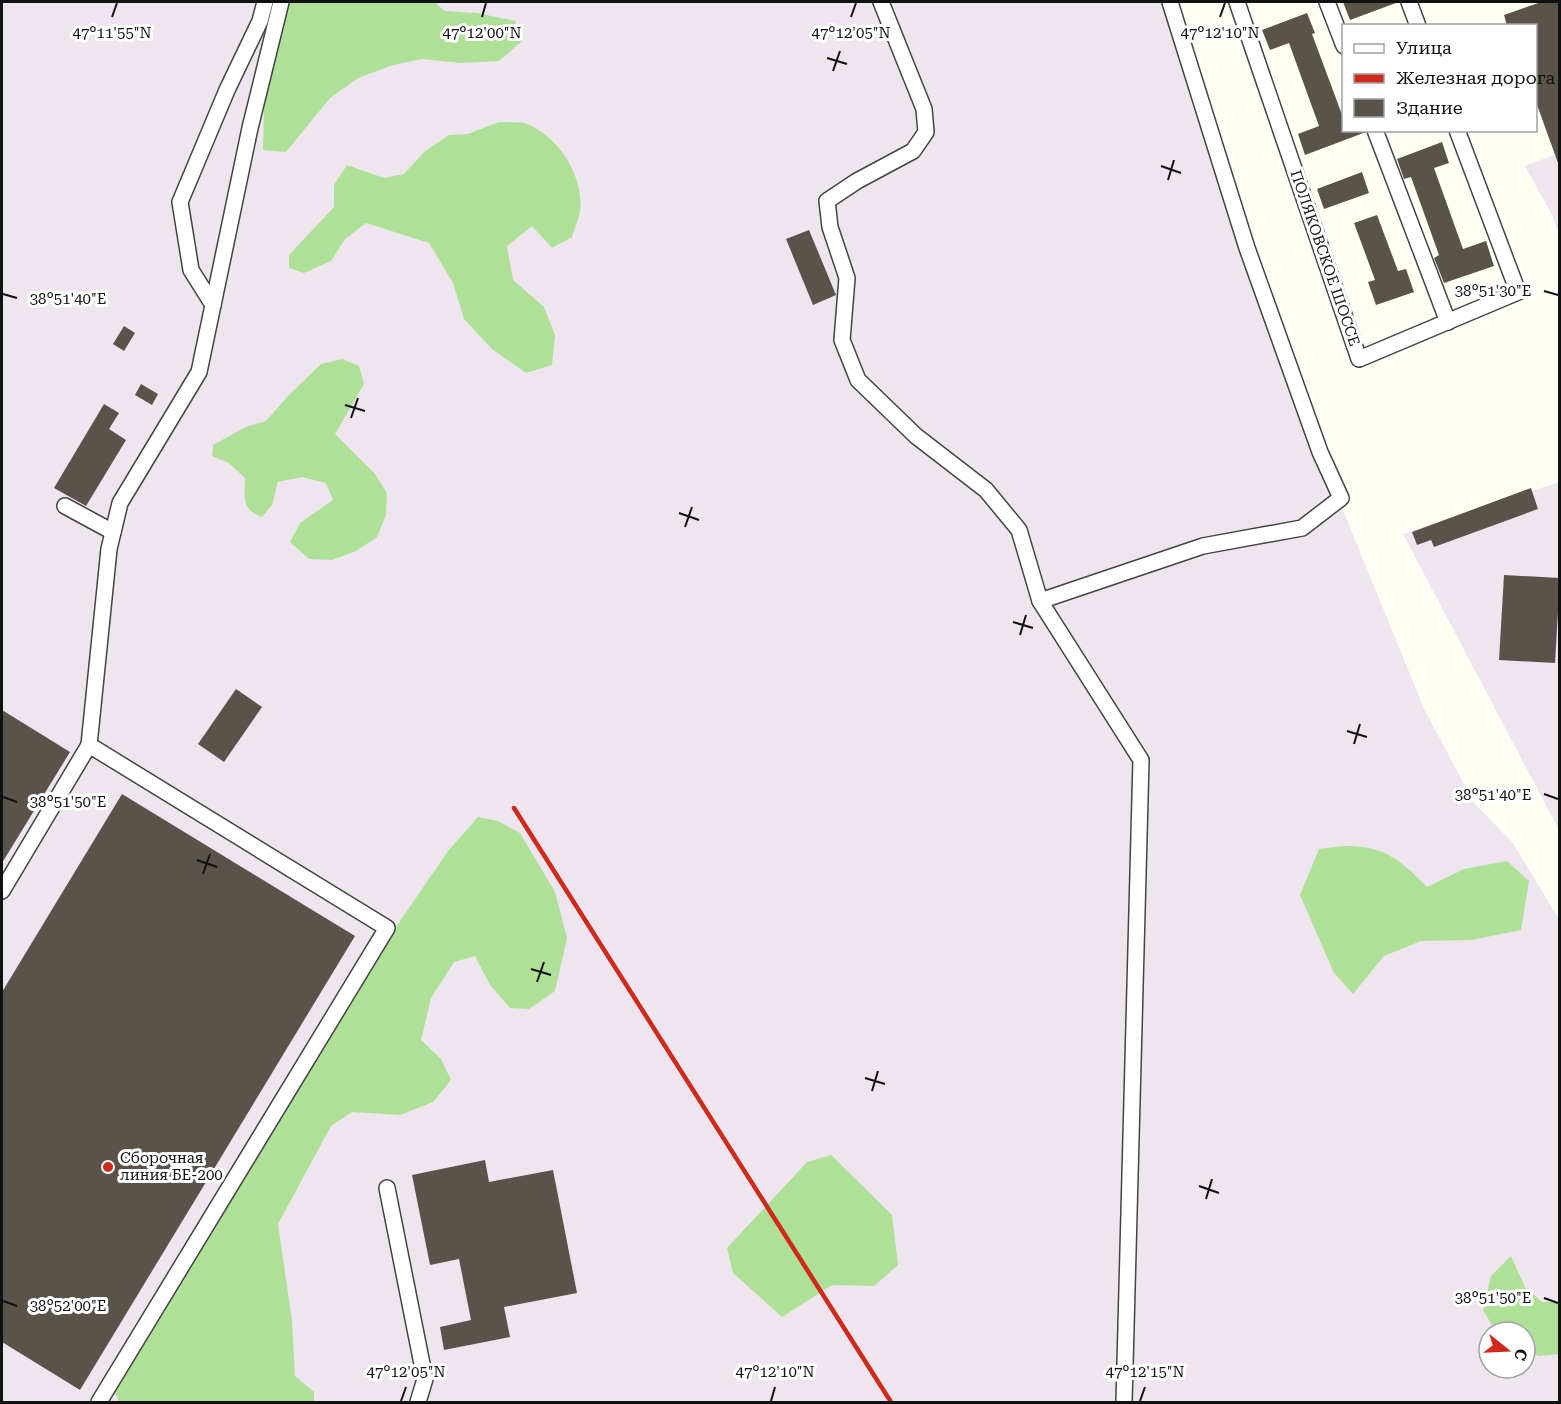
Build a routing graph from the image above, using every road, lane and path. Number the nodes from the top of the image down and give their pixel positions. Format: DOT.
graph roads {
  1 [pos="265,2"];
  2 [pos="281,2"];
  3 [pos="881,2"];
  4 [pos="1170,2"];
  5 [pos="1237,2"];
  6 [pos="1327,2"];
  7 [pos="1409,2"];
  8 [pos="1417,24"];
  9 [pos="1342,41"];
  10 [pos="1376,132"];
  11 [pos="1458,132"];
  12 [pos="213,305"];
  13 [pos="1448,322"];
  14 [pos="65,506"];
  15 [pos="113,532"];
  16 [pos="1040,601"];
  17 [pos="89,745"];
  18 [pos="2,891"];
  19 [pos="387,1188"];
  20 [pos="99,1402"];
  21 [pos="418,1402"];
  22 [pos="1124,1402"];
  1 -- 12 [label="street"];
  2 -- 12 [label="street"];
  3 -- 16 [label="street"];
  4 -- 16 [label="street"];
  5 -- 13 [label="street, ПОЛЯКОВСКОЕ ШОССЕ"];
  6 -- 9 [label="street"];
  7 -- 8 [label="street"];
  10 -- 13 [label="street"];
  11 -- 13 [label="street, ПОЛЯКОВСКОЕ ШОССЕ"];
  12 -- 15 [label="street"];
  14 -- 15 [label="street"];
  15 -- 17 [label="street"];
  16 -- 22 [label="street"];
  17 -- 18 [label="street"];
  17 -- 20 [label="street"];
  19 -- 21 [label="street"];
}
